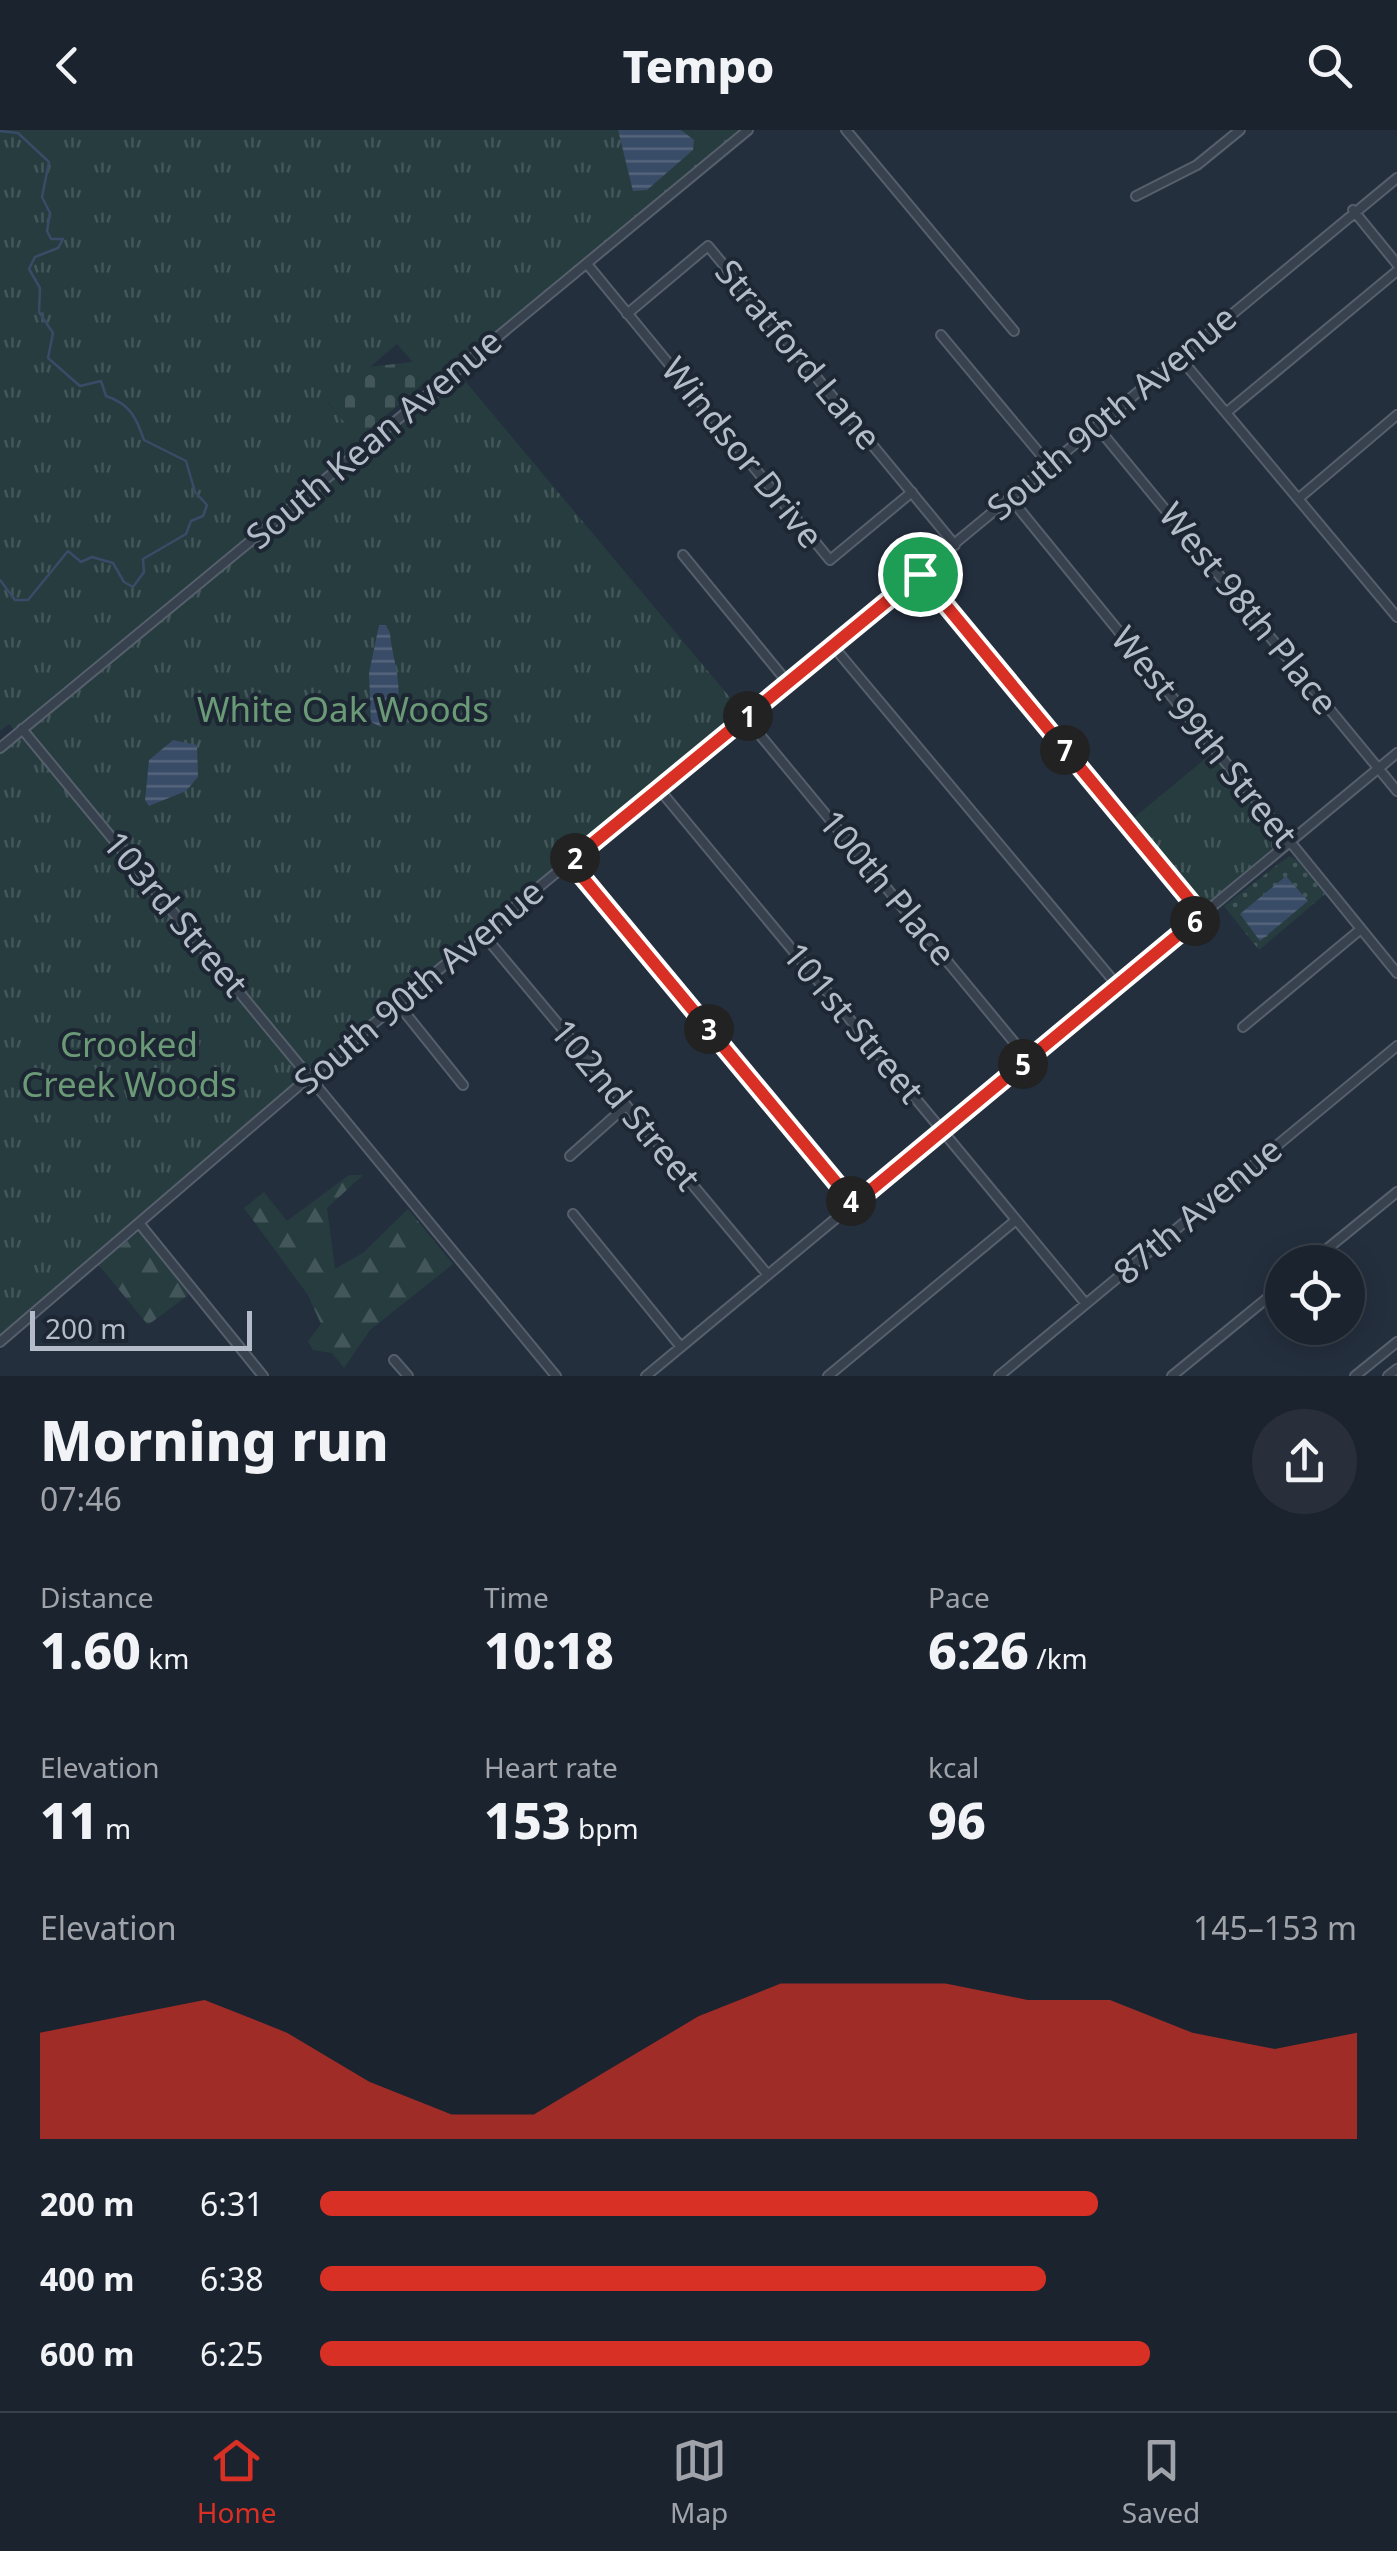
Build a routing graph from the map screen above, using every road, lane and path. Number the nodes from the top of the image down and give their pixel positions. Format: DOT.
graph roads {
  1 [pos="748,130"];
  2 [pos="846,130"];
  3 [pos="1240,130"];
  4 [pos="1397,178"];
  5 [pos="1136,196"];
  6 [pos="1353,210"];
  7 [pos="586,264"];
  8 [pos="1397,268"];
  9 [pos="628,314"];
  10 [pos="1014,332"];
  11 [pos="941,335"];
  12 [pos="1182,359"];
  13 [pos="1227,412"];
  14 [pos="1397,415"];
  15 [pos="1098,428"];
  16 [pos="1051,467"];
  17 [pos="912,492"];
  18 [pos="1012,499"];
  19 [pos="1298,499"];
  20 [pos="956,545"];
  21 [pos="683,555"];
  22 [pos="920,574"];
  23 [pos="1397,618"];
  24 [pos="833,646"];
  25 [pos="788,683"];
  26 [pos="746,718"];
  27 [pos="22,729"];
  28 [pos="0,748"];
  29 [pos="1397,753"];
  30 [pos="1379,768"];
  31 [pos="658,789"];
  32 [pos="1397,791"];
  33 [pos="1289,842"];
  34 [pos="570,862"];
  35 [pos="1202,915"];
  36 [pos="1361,929"];
  37 [pos="483,934"];
  38 [pos="1397,974"];
  39 [pos="1117,985"];
  40 [pos="398,1004"];
  41 [pos="1242,1027"];
  42 [pos="1397,1046"];
  43 [pos="1028,1059"];
  44 [pos="309,1077"];
  45 [pos="464,1085"];
  46 [pos="626,1106"];
  47 [pos="942,1130"];
  48 [pos="570,1156"];
  49 [pos="1397,1192"];
  50 [pos="854,1204"];
  51 [pos="572,1214"];
  52 [pos="1016,1220"];
  53 [pos="139,1223"];
  54 [pos="1332,1245"];
  55 [pos="768,1275"];
  56 [pos="1265,1300"];
  57 [pos="1086,1304"];
  58 [pos="0,1342"];
  59 [pos="1397,1342"];
  60 [pos="680,1348"];
  61 [pos="394,1360"];
  62 [pos="1397,1369"];
  63 [pos="263,1376"];
  64 [pos="408,1376"];
  65 [pos="556,1376"];
  66 [pos="646,1376"];
  67 [pos="828,1376"];
  68 [pos="999,1376"];
  69 [pos="1172,1376"];
  70 [pos="1354,1376"];
  71 [pos="1388,1376"];
  1 -- 7 [label="street, South Kean Avenue"];
  2 -- 10 [label="street"];
  3 -- 5 [label="street"];
  4 -- 6 [label="street, South 90th Avenue"];
  6 -- 8 [label="street"];
  6 -- 12 [label="street, South 90th Avenue"];
  7 -- 9 [label="street, Windsor Drive"];
  7 -- 27 [label="street, South Kean Avenue"];
  8 -- 13 [label="street"];
  9 -- 17 [label="street, Stratford Lane"];
  9 -- 17 [label="street, Windsor Drive"];
  11 -- 16 [label="street"];
  12 -- 13 [label="street"];
  12 -- 15 [label="street, South 90th Avenue"];
  13 -- 19 [label="street"];
  14 -- 19 [label="street"];
  15 -- 16 [label="street, South 90th Avenue"];
  15 -- 30 [label="street, West 98th Place"];
  16 -- 18 [label="street, South 90th Avenue"];
  17 -- 20 [label="street, Stratford Lane"];
  18 -- 20 [label="street, South 90th Avenue"];
  18 -- 33 [label="street, West 99th Street"];
  19 -- 23 [label="street"];
  20 -- 22 [label="street, South 90th Avenue"];
  21 -- 25 [label="street"];
  22 -- 24 [label="street, South 90th Avenue"];
  22 -- 35 [label="street"];
  24 -- 25 [label="street, South 90th Avenue"];
  24 -- 39 [label="street"];
  25 -- 26 [label="street, South 90th Avenue"];
  26 -- 31 [label="street, South 90th Avenue"];
  26 -- 43 [label="street, 100th Place"];
  27 -- 28 [label="street, South Kean Avenue"];
  27 -- 44 [label="street, 103rd Street"];
  29 -- 30 [label="street"];
  30 -- 32 [label="street, West 98th Place"];
  30 -- 33 [label="street"];
  31 -- 34 [label="street, South 90th Avenue"];
  31 -- 47 [label="street, 101st Street"];
  33 -- 35 [label="street"];
  33 -- 36 [label="street, West 99th Street"];
  34 -- 37 [label="street, South 90th Avenue"];
  34 -- 50 [label="street"];
  35 -- 39 [label="street"];
  36 -- 38 [label="street, West 99th Street"];
  36 -- 41 [label="street"];
  37 -- 40 [label="street, South 90th Avenue"];
  37 -- 46 [label="street, 102nd Street"];
  39 -- 43 [label="street"];
  40 -- 44 [label="street, South 90th Avenue"];
  40 -- 45 [label="street"];
  42 -- 57 [label="street, 87th Avenue"];
  43 -- 47 [label="street"];
  44 -- 53 [label="street, South 90th Avenue"];
  44 -- 65 [label="street, 103rd Street"];
  46 -- 48 [label="street"];
  46 -- 55 [label="street, 102nd Street"];
  47 -- 50 [label="street"];
  47 -- 52 [label="street, 101st Street"];
  49 -- 54 [label="street"];
  50 -- 55 [label="street"];
  51 -- 60 [label="street"];
  52 -- 57 [label="street, 101st Street"];
  52 -- 67 [label="street"];
  53 -- 58 [label="street, South 90th Avenue"];
  53 -- 63 [label="street"];
  55 -- 60 [label="street"];
  56 -- 69 [label="street"];
  57 -- 68 [label="street, 87th Avenue"];
  59 -- 70 [label="street"];
  60 -- 66 [label="street"];
  61 -- 64 [label="street"];
  62 -- 71 [label="street"];
}
